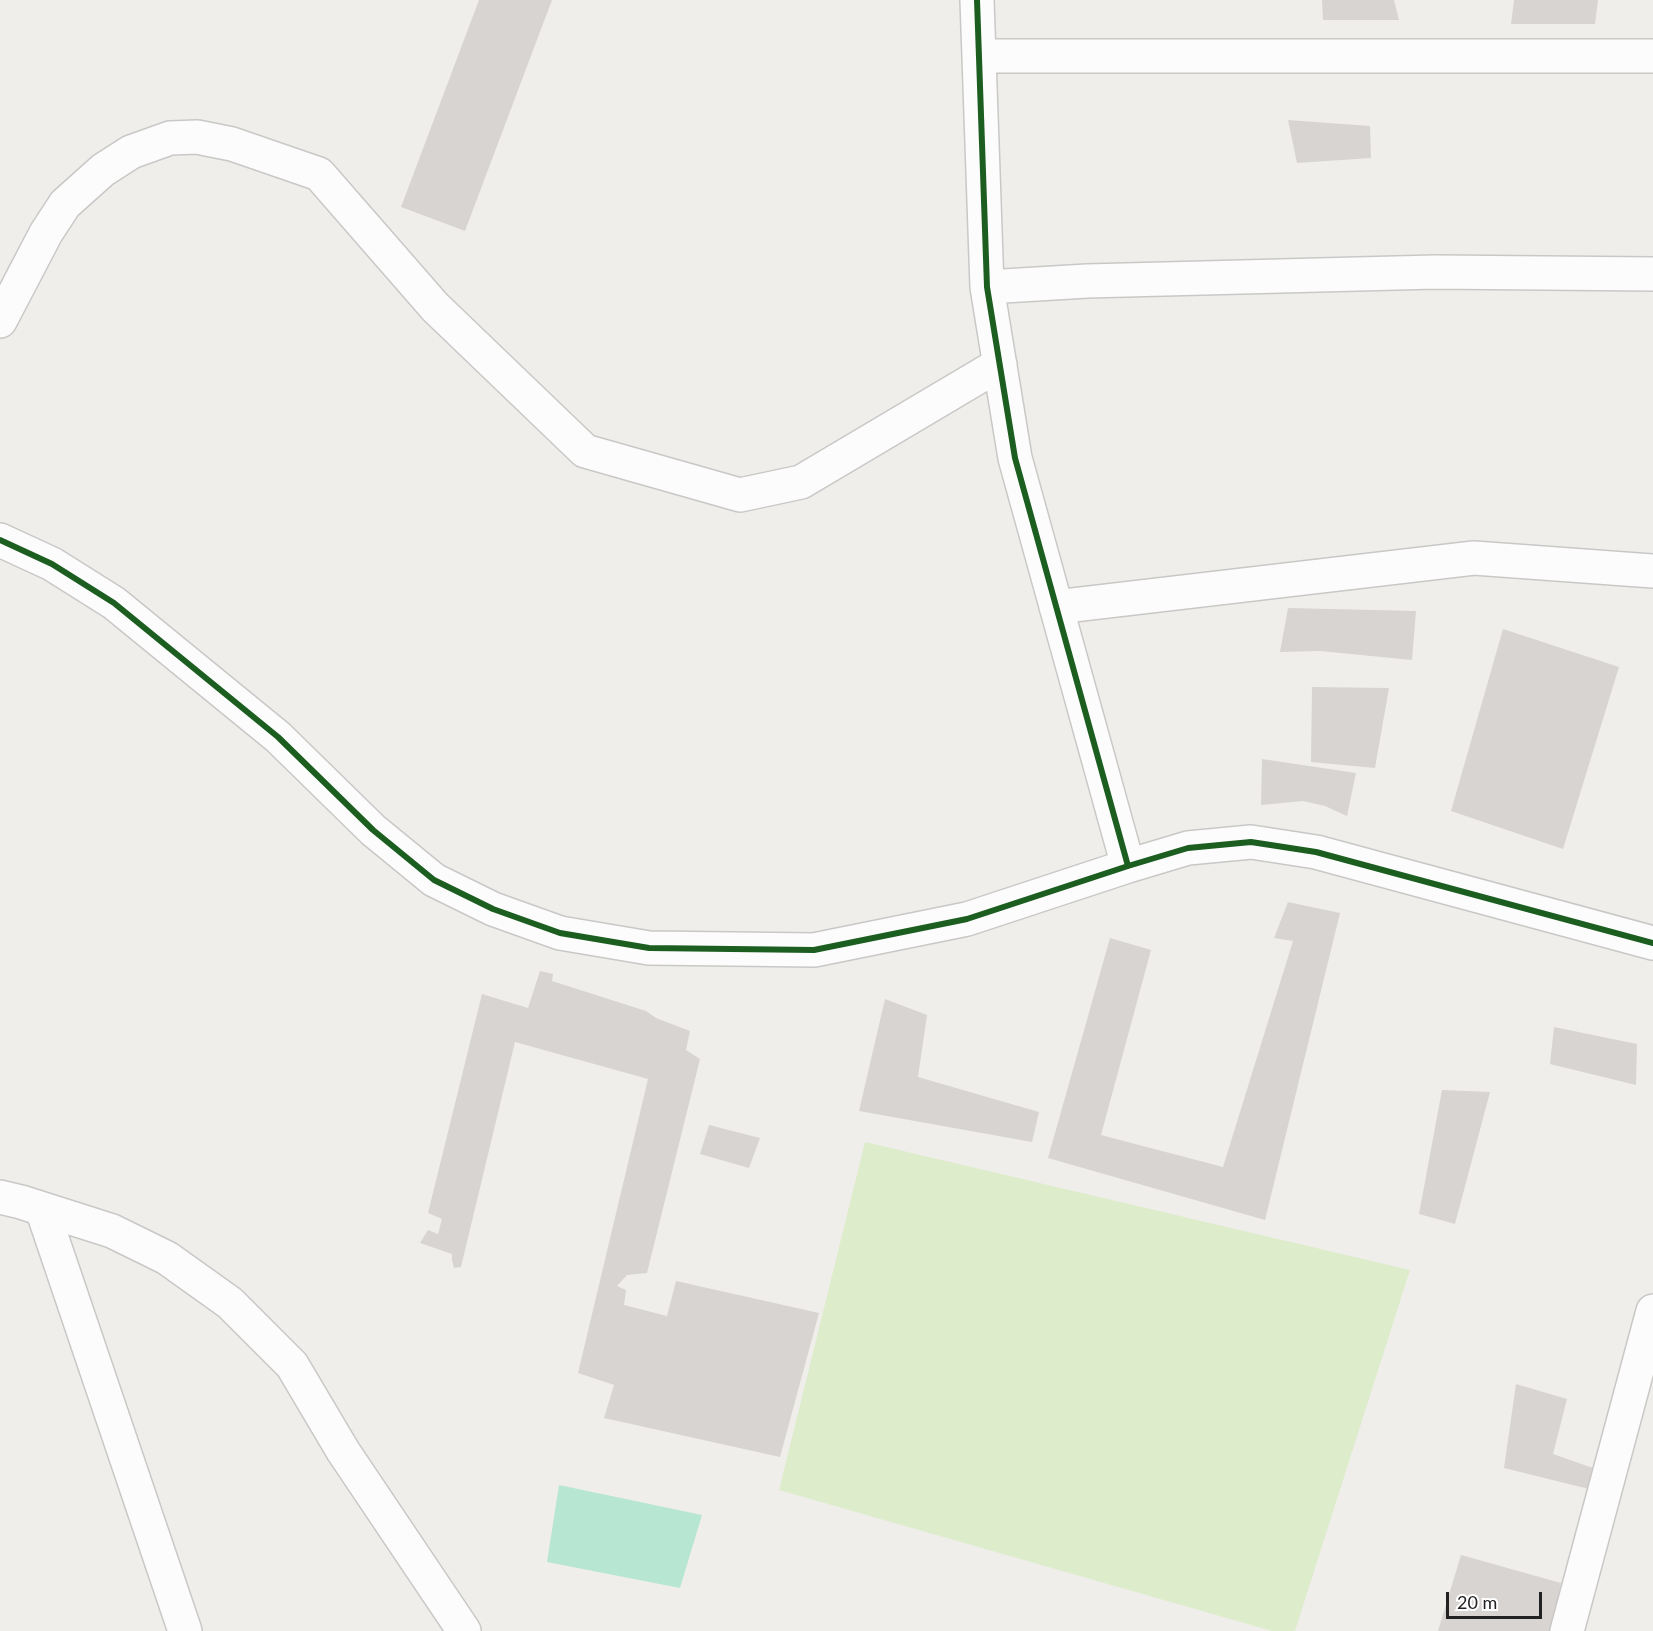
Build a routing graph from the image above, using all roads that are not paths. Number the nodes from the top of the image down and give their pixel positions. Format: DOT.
graph roads {
  1 [pos="977,0"];
  2 [pos="979,56"];
  3 [pos="1653,56"];
  4 [pos="1653,274"];
  5 [pos="987,287"];
  6 [pos="0,321"];
  7 [pos="1000,364"];
  8 [pos="0,540"];
  9 [pos="1653,571"];
  10 [pos="1056,607"];
  11 [pos="1128,866"];
  12 [pos="1653,943"];
  13 [pos="0,1197"];
  14 [pos="42,1209"];
  15 [pos="1653,1311"];
  16 [pos="186,1631"];
  17 [pos="464,1631"];
  18 [pos="1567,1631"];
  1 -- 2 [label="street"];
  2 -- 3 [label="street"];
  2 -- 5 [label="street"];
  4 -- 5 [label="street"];
  5 -- 7 [label="street"];
  6 -- 7 [label="street"];
  7 -- 10 [label="street"];
  8 -- 11 [label="street"];
  9 -- 10 [label="street"];
  10 -- 11 [label="street"];
  11 -- 12 [label="street"];
  13 -- 14 [label="street"];
  14 -- 16 [label="street"];
  14 -- 17 [label="street"];
  15 -- 18 [label="street"];
}
